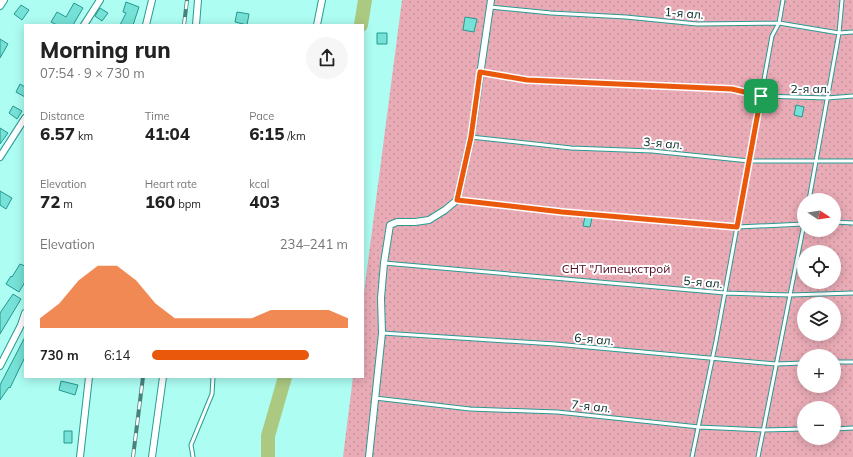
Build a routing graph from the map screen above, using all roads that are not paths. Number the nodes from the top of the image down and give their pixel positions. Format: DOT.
graph roads {
  1 [pos="4,0"];
  2 [pos="100,0"];
  3 [pos="152,0"];
  4 [pos="198,0"];
  5 [pos="322,0"];
  6 [pos="491,0"];
  7 [pos="783,0"];
  8 [pos="842,0"];
  9 [pos="0,6"];
  10 [pos="490,7"];
  11 [pos="779,23"];
  12 [pos="85,24"];
  13 [pos="146,24"];
  14 [pos="196,24"];
  15 [pos="317,24"];
  16 [pos="853,32"];
  17 [pos="839,33"];
  18 [pos="480,72"];
  19 [pos="761,96"];
  20 [pos="853,96"];
  21 [pos="828,98"];
  22 [pos="24,120"];
  23 [pos="471,137"];
  24 [pos="0,157"];
  25 [pos="749,161"];
  26 [pos="816,161"];
  27 [pos="853,161"];
  28 [pos="810,193"];
  29 [pos="457,200"];
  30 [pos="841,222"];
  31 [pos="853,223"];
  32 [pos="797,224"];
  33 [pos="737,227"];
  34 [pos="801,237"];
  35 [pos="384,263"];
  36 [pos="725,293"];
  37 [pos="853,293"];
  38 [pos="790,295"];
  39 [pos="24,316"];
  40 [pos="382,333"];
  41 [pos="712,359"];
  42 [pos="841,362"];
  43 [pos="853,362"];
  44 [pos="797,363"];
  45 [pos="776,364"];
  46 [pos="0,366"];
  47 [pos="89,378"];
  48 [pos="163,378"];
  49 [pos="213,378"];
  50 [pos="375,398"];
  51 [pos="698,427"];
  52 [pos="853,428"];
  53 [pos="797,429"];
  54 [pos="841,429"];
  55 [pos="763,430"];
  56 [pos="80,457"];
  57 [pos="152,457"];
  58 [pos="193,457"];
  59 [pos="369,457"];
  60 [pos="692,457"];
  61 [pos="758,457"];
  1 -- 9 [label="street"];
  2 -- 12 [label="street"];
  3 -- 13 [label="street"];
  4 -- 14 [label="street"];
  5 -- 15 [label="street"];
  6 -- 10 [label="street"];
  7 -- 11 [label="lane"];
  8 -- 17 [label="lane"];
  10 -- 11 [label="lane, 1-я ал."];
  10 -- 18 [label="street"];
  11 -- 17 [label="lane, 1-я ал."];
  11 -- 19 [label="lane"];
  16 -- 17 [label="lane, 1-я ал."];
  17 -- 21 [label="lane"];
  18 -- 19 [label="lane, 2-я ал."];
  18 -- 23 [label="street"];
  19 -- 21 [label="lane, 2-я ал."];
  19 -- 25 [label="lane"];
  20 -- 21 [label="lane, 2-я ал."];
  21 -- 26 [label="lane"];
  22 -- 24 [label="street"];
  23 -- 25 [label="lane, 3-я ал."];
  23 -- 29 [label="street"];
  25 -- 26 [label="lane, 3-я ал."];
  25 -- 33 [label="lane"];
  26 -- 27 [label="lane, 3-я ал."];
  26 -- 28 [label="lane"];
  29 -- 33 [label="lane"];
  29 -- 35 [label="street"];
  30 -- 31 [label="lane"];
  32 -- 33 [label="lane"];
  33 -- 36 [label="lane"];
  34 -- 38 [label="lane"];
  35 -- 36 [label="lane, 5-я ал."];
  35 -- 40 [label="street"];
  36 -- 38 [label="lane, 5-я ал."];
  36 -- 41 [label="lane"];
  37 -- 38 [label="lane, 5-я ал."];
  38 -- 45 [label="lane"];
  39 -- 46 [label="street"];
  40 -- 41 [label="lane, 6-я ал."];
  40 -- 50 [label="street"];
  41 -- 45 [label="lane, 6-я ал."];
  41 -- 51 [label="lane"];
  42 -- 43 [label="lane"];
  44 -- 45 [label="lane, 6-я ал."];
  45 -- 55 [label="lane"];
  47 -- 56 [label="street"];
  48 -- 57 [label="street"];
  49 -- 58 [label="lane"];
  50 -- 51 [label="lane, 7-я ал."];
  50 -- 59 [label="street"];
  51 -- 55 [label="lane, 7-я ал."];
  51 -- 60 [label="lane"];
  52 -- 54 [label="lane"];
  53 -- 55 [label="lane, 7-я ал."];
  55 -- 61 [label="lane"];
}
